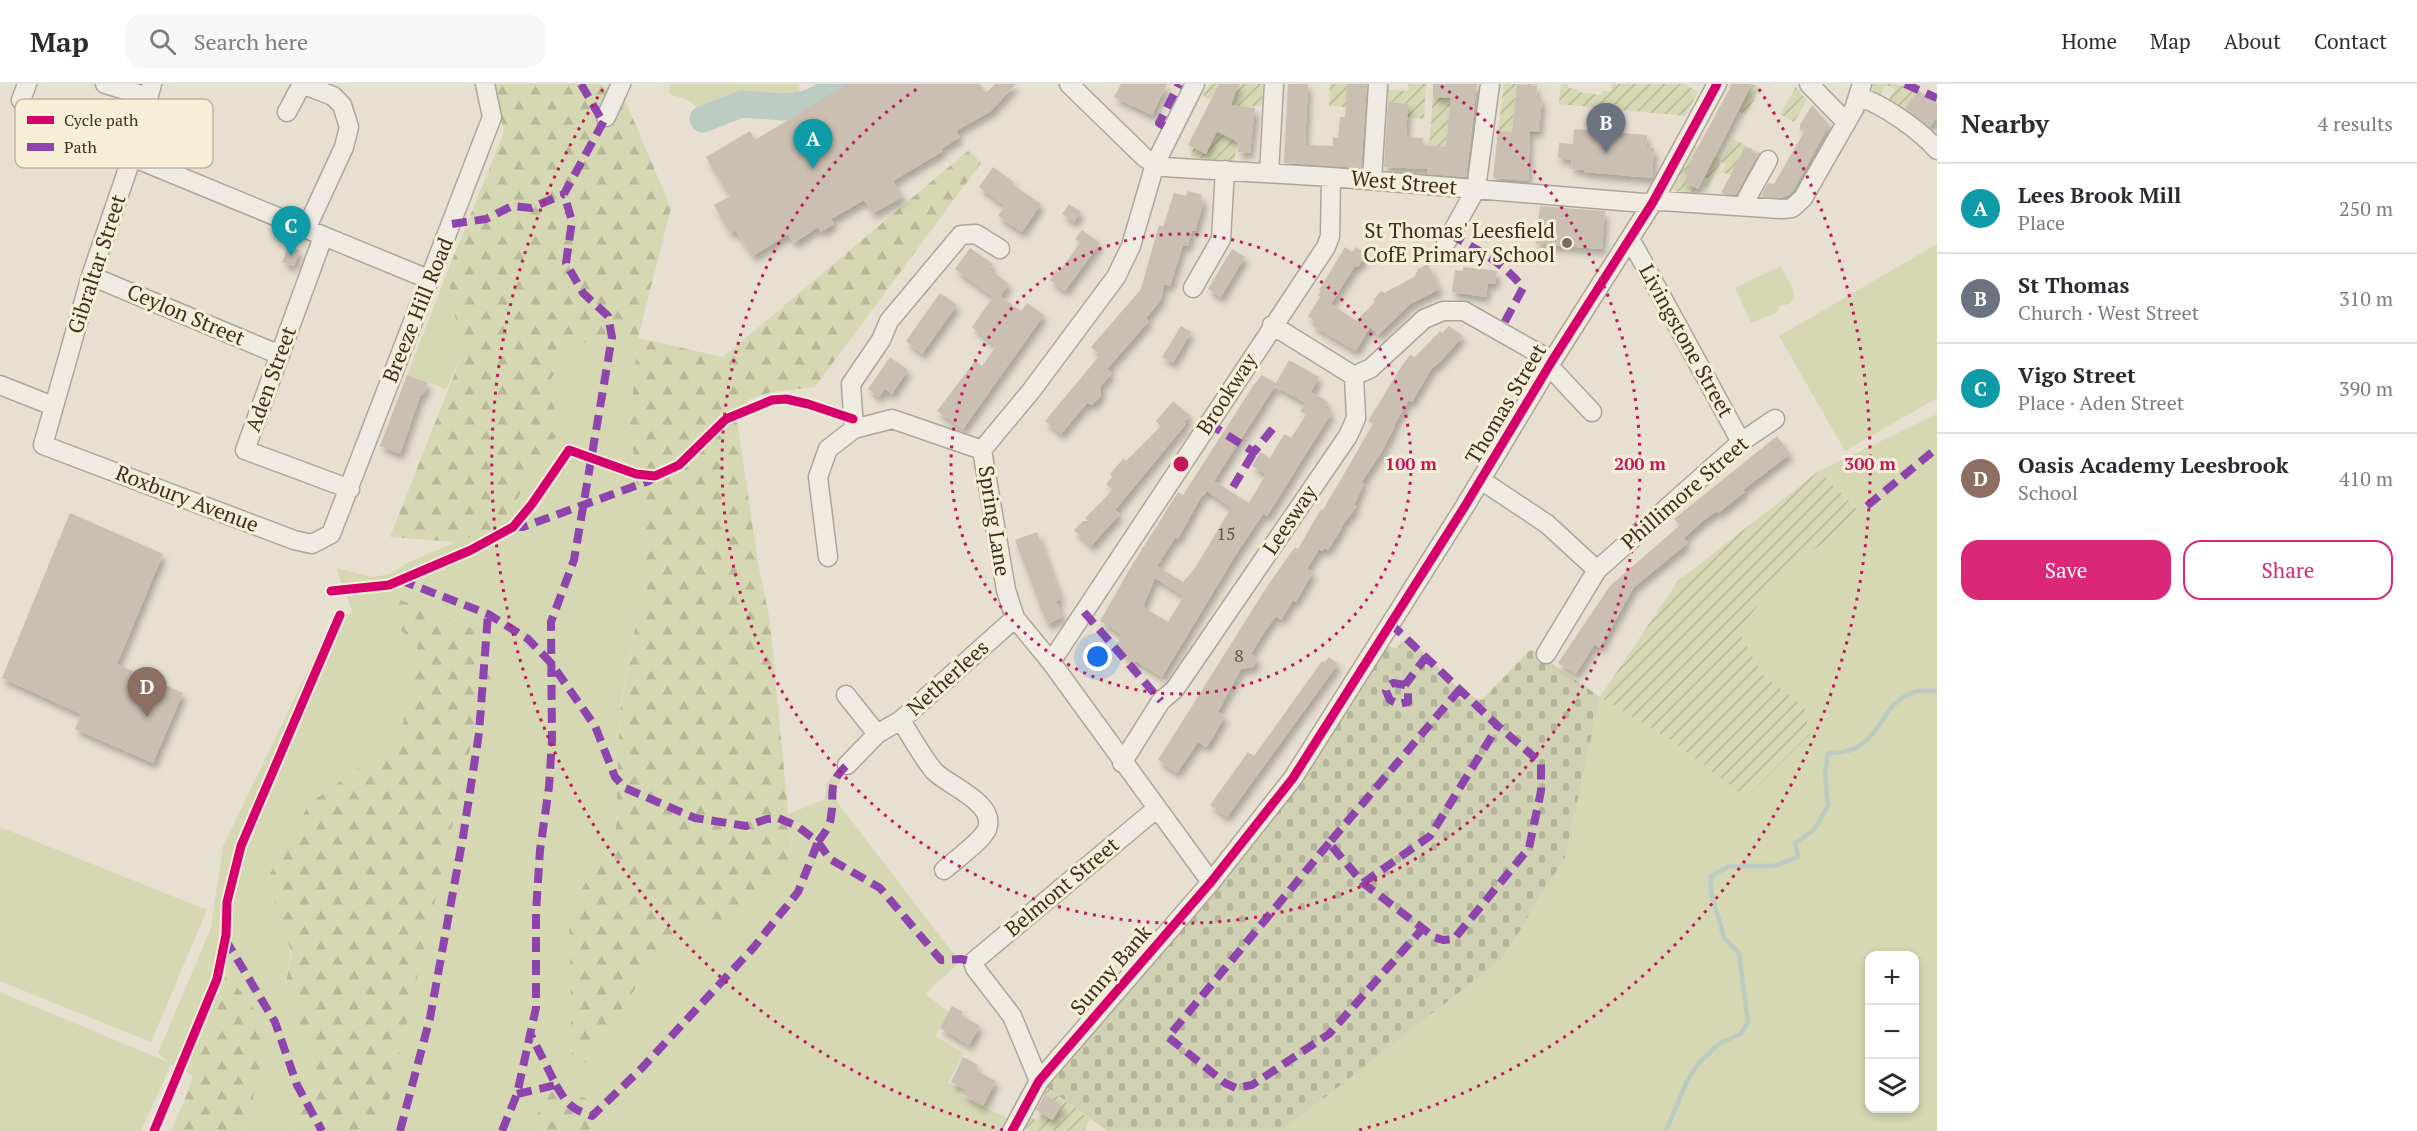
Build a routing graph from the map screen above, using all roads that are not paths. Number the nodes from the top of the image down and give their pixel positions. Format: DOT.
graph roads {
  1 [pos="105,84"];
  2 [pos="302,84"];
  3 [pos="485,84"];
  4 [pos="621,84"];
  5 [pos="1069,84"];
  6 [pos="1194,84"];
  7 [pos="1274,84"];
  8 [pos="1378,84"];
  9 [pos="1490,84"];
  10 [pos="1717,84"];
  11 [pos="1809,84"];
  12 [pos="150,90"];
  13 [pos="1860,90"];
  14 [pos="287,112"];
  15 [pos="606,117"];
  16 [pos="1846,122"];
  17 [pos="1934,139"];
  18 [pos="1768,160"];
  19 [pos="1155,164"];
  20 [pos="128,168"];
  21 [pos="159,168"];
  22 [pos="1224,170"];
  23 [pos="1269,173"];
  24 [pos="1331,177"];
  25 [pos="1372,180"];
  26 [pos="1476,189"];
  27 [pos="1653,202"];
  28 [pos="1746,207"];
  29 [pos="307,228"];
  30 [pos="323,237"];
  31 [pos="1628,242"];
  32 [pos="1446,243"];
  33 [pos="1000,249"];
  34 [pos="91,276"];
  35 [pos="428,279"];
  36 [pos="1193,288"];
  37 [pos="1272,325"];
  38 [pos="280,355"];
  39 [pos="1550,363"];
  40 [pos="1354,376"];
  41 [pos="0,385"];
  42 [pos="53,406"];
  43 [pos="1592,412"];
  44 [pos="1775,419"];
  45 [pos="854,429"];
  46 [pos="1741,442"];
  47 [pos="44,445"];
  48 [pos="982,450"];
  49 [pos="1481,480"];
  50 [pos="350,489"];
  51 [pos="331,534"];
  52 [pos="828,557"];
  53 [pos="1597,570"];
  54 [pos="1015,618"];
  55 [pos="1546,654"];
  56 [pos="1051,662"];
  57 [pos="846,695"];
  58 [pos="901,720"];
  59 [pos="877,734"];
  60 [pos="1122,763"];
  61 [pos="847,765"];
  62 [pos="1156,809"];
  63 [pos="944,870"];
  64 [pos="1211,882"];
  65 [pos="1039,1081"];
  66 [pos="1012,1131"];
  1 -- 12 [label="street"];
  2 -- 14 [label="street"];
  2 -- 29 [label="street"];
  3 -- 35 [label="street, Breeze Hill Road"];
  4 -- 15 [label="street"];
  5 -- 19 [label="street"];
  6 -- 19 [label="street, Spring Lane"];
  7 -- 23 [label="street"];
  8 -- 25 [label="street"];
  9 -- 26 [label="street"];
  10 -- 27 [label="street, Thomas Street"];
  11 -- 16 [label="street"];
  13 -- 16 [label="street, West Street"];
  13 -- 17 [label="street"];
  16 -- 28 [label="street, West Street"];
  18 -- 28 [label="street"];
  19 -- 22 [label="street, West Street"];
  19 -- 48 [label="street, Spring Lane"];
  20 -- 34 [label="street, Gibraltar Street"];
  21 -- 29 [label="street"];
  22 -- 23 [label="street, West Street"];
  22 -- 36 [label="street"];
  23 -- 24 [label="street, West Street"];
  24 -- 25 [label="street, West Street"];
  24 -- 37 [label="street, Brookway"];
  25 -- 26 [label="street, West Street"];
  26 -- 27 [label="street, West Street"];
  26 -- 32 [label="street"];
  27 -- 28 [label="street, West Street"];
  27 -- 31 [label="street, Thomas Street"];
  29 -- 30 [label="street"];
  30 -- 35 [label="street"];
  30 -- 38 [label="street, Aden Street"];
  31 -- 39 [label="street, Thomas Street"];
  31 -- 46 [label="street, Livingstone Street"];
  33 -- 45 [label="street"];
  34 -- 38 [label="street, Ceylon Street"];
  34 -- 42 [label="street, Gibraltar Street"];
  35 -- 50 [label="street, Breeze Hill Road"];
  37 -- 40 [label="street"];
  37 -- 56 [label="street, Brookway"];
  38 -- 50 [label="street, Aden Street"];
  39 -- 40 [label="street"];
  39 -- 43 [label="street"];
  39 -- 49 [label="street, Thomas Street"];
  40 -- 60 [label="street, Leesway"];
  41 -- 42 [label="street"];
  42 -- 47 [label="street, Gibraltar Street"];
  44 -- 46 [label="street, Phillimore Street"];
  45 -- 48 [label="street"];
  45 -- 52 [label="street"];
  46 -- 53 [label="street, Phillimore Street"];
  47 -- 51 [label="street, Roxbury Avenue"];
  48 -- 54 [label="street, Spring Lane"];
  49 -- 53 [label="street"];
  49 -- 64 [label="street, Thomas Street"];
  50 -- 51 [label="street, Breeze Hill Road"];
  53 -- 55 [label="street, Phillimore Street"];
  54 -- 56 [label="street, Spring Lane"];
  54 -- 58 [label="street, Netherlees"];
  56 -- 60 [label="street, Spring Lane"];
  57 -- 59 [label="street"];
  58 -- 59 [label="street, Netherlees"];
  58 -- 63 [label="street"];
  59 -- 61 [label="street, Netherlees"];
  60 -- 62 [label="street, Spring Lane"];
  62 -- 64 [label="street, Spring Lane"];
  62 -- 65 [label="street, Belmont Street"];
  64 -- 65 [label="street, Sunny Bank"];
  65 -- 66 [label="street, Sunny Bank"];
}
